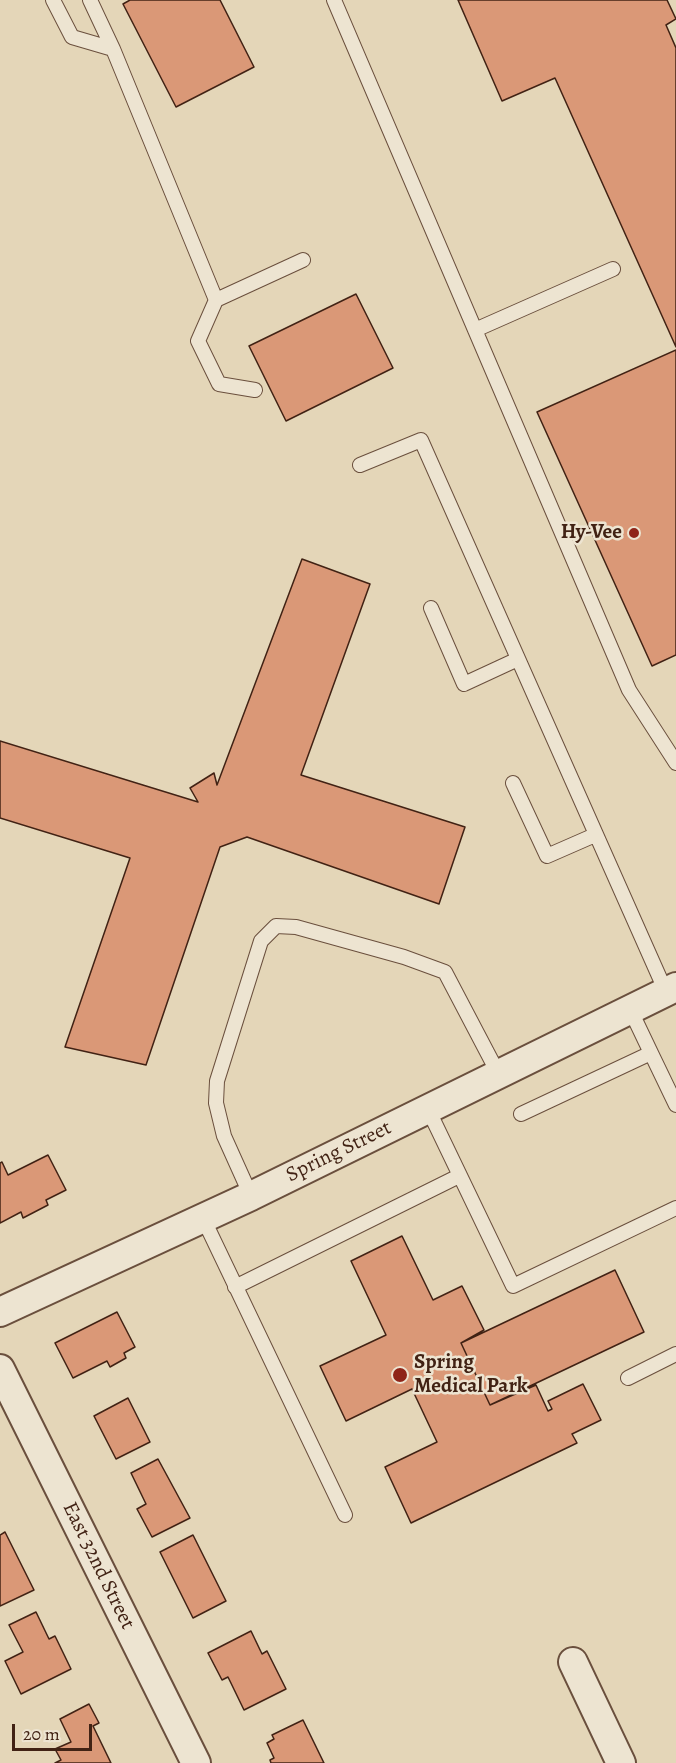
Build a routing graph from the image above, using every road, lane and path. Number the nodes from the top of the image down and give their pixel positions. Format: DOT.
graph roads {
  1 [pos="53,0"];
  2 [pos="90,0"];
  3 [pos="334,0"];
  4 [pos="113,49"];
  5 [pos="303,260"];
  6 [pos="613,269"];
  7 [pos="216,300"];
  8 [pos="475,330"];
  9 [pos="255,390"];
  10 [pos="360,465"];
  11 [pos="432,608"];
  12 [pos="518,659"];
  13 [pos="676,763"];
  14 [pos="513,783"];
  15 [pos="595,835"];
  16 [pos="671,990"];
  17 [pos="630,1010"];
  18 [pos="651,1053"];
  19 [pos="498,1073"];
  20 [pos="676,1105"];
  21 [pos="428,1109"];
  22 [pos="521,1114"];
  23 [pos="459,1176"];
  24 [pos="250,1196"];
  25 [pos="676,1208"];
  26 [pos="202,1218"];
  27 [pos="234,1287"];
  28 [pos="0,1312"];
  29 [pos="676,1354"];
  30 [pos="0,1369"];
  31 [pos="628,1378"];
  32 [pos="345,1515"];
  33 [pos="573,1662"];
  34 [pos="196,1763"];
  35 [pos="621,1763"];
  1 -- 4 [label="lane"];
  2 -- 4 [label="lane"];
  3 -- 8 [label="lane"];
  4 -- 7 [label="lane"];
  5 -- 7 [label="lane"];
  6 -- 8 [label="lane"];
  7 -- 9 [label="lane"];
  8 -- 13 [label="lane"];
  10 -- 12 [label="lane"];
  11 -- 12 [label="lane"];
  12 -- 15 [label="lane"];
  14 -- 15 [label="lane"];
  15 -- 16 [label="lane"];
  16 -- 17 [label="street, Spring Street"];
  17 -- 18 [label="lane"];
  17 -- 19 [label="street, Spring Street"];
  18 -- 20 [label="lane"];
  18 -- 22 [label="lane"];
  19 -- 21 [label="street, Spring Street"];
  19 -- 24 [label="lane"];
  21 -- 23 [label="lane"];
  21 -- 24 [label="street, Spring Street"];
  23 -- 25 [label="lane"];
  23 -- 27 [label="lane"];
  24 -- 26 [label="street, Spring Street"];
  26 -- 27 [label="lane"];
  26 -- 28 [label="street, Spring Street"];
  27 -- 32 [label="lane"];
  29 -- 31 [label="lane"];
  30 -- 34 [label="street, East 32nd Street"];
  33 -- 35 [label="street"];
}
